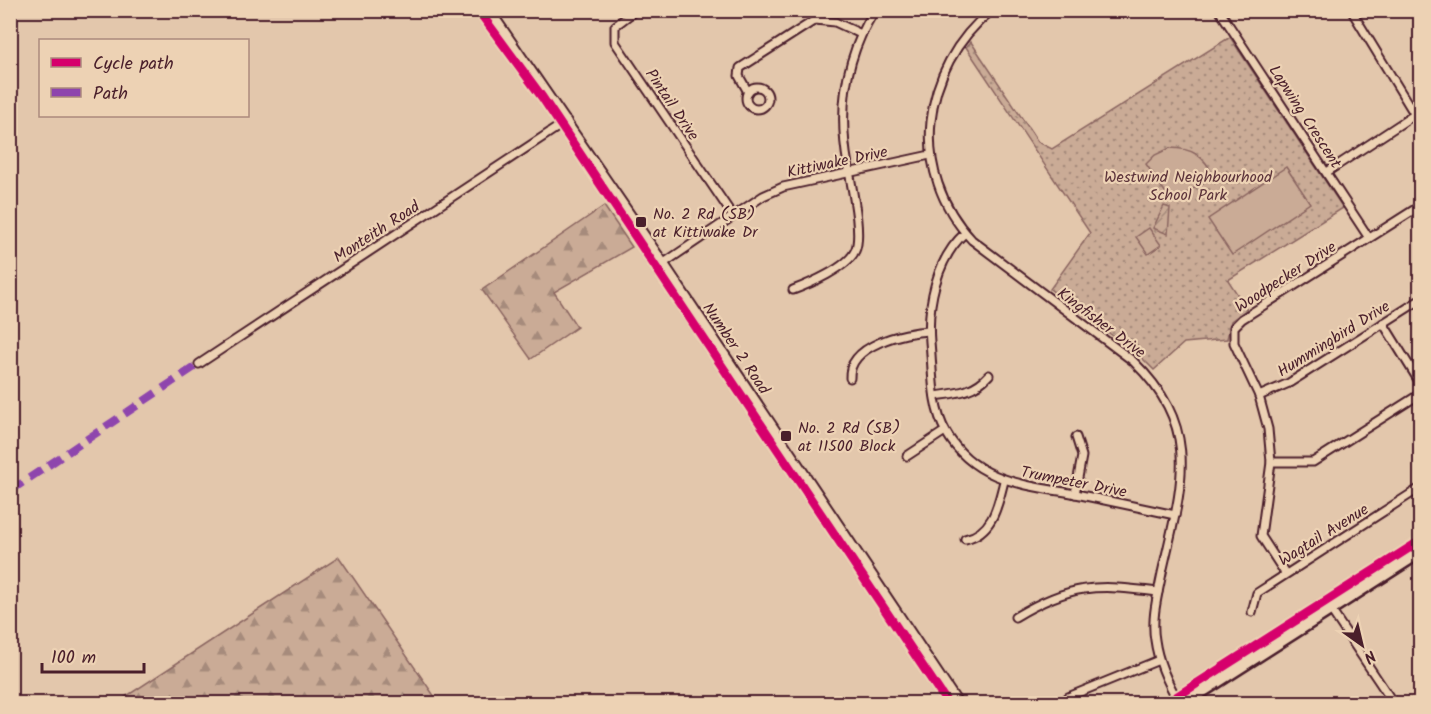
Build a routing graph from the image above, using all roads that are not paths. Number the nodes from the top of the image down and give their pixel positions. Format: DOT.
graph roads {
  1 [pos="490,10"];
  2 [pos="636,10"];
  3 [pos="875,10"];
  4 [pos="992,10"];
  5 [pos="1219,10"];
  6 [pos="1351,10"];
  7 [pos="861,34"];
  8 [pos="748,92"];
  9 [pos="1418,113"];
  10 [pos="567,121"];
  11 [pos="930,155"];
  12 [pos="849,172"];
  13 [pos="1327,172"];
  14 [pos="1420,206"];
  15 [pos="733,216"];
  16 [pos="965,233"];
  17 [pos="1369,238"];
  18 [pos="664,263"];
  19 [pos="793,290"];
  20 [pos="1420,300"];
  21 [pos="1383,323"];
  22 [pos="929,331"];
  23 [pos="199,364"];
  24 [pos="989,375"];
  25 [pos="850,378"];
  26 [pos="1420,383"];
  27 [pos="1420,394"];
  28 [pos="935,396"];
  29 [pos="1259,396"];
  30 [pos="945,431"];
  31 [pos="1076,436"];
  32 [pos="907,456"];
  33 [pos="1272,462"];
  34 [pos="1004,481"];
  35 [pos="1420,488"];
  36 [pos="1075,494"];
  37 [pos="1175,515"];
  38 [pos="965,539"];
  39 [pos="1420,553"];
  40 [pos="1285,573"];
  41 [pos="1158,592"];
  42 [pos="1331,610"];
  43 [pos="1252,612"];
  44 [pos="1015,617"];
  45 [pos="1159,660"];
  46 [pos="1068,697"];
  47 [pos="959,704"];
  48 [pos="1182,704"];
  49 [pos="1394,704"];
  1 -- 10 [label="street, Number 2 Road"];
  2 -- 15 [label="street, Pintail Drive"];
  3 -- 7 [label="street"];
  4 -- 11 [label="street, Kingfisher Drive"];
  5 -- 13 [label="street, Lapwing Crescent"];
  6 -- 9 [label="street"];
  7 -- 8 [label="street"];
  7 -- 12 [label="street"];
  9 -- 13 [label="street"];
  10 -- 18 [label="street, Number 2 Road"];
  10 -- 23 [label="street, Monteith Road"];
  11 -- 12 [label="street, Kittiwake Drive"];
  11 -- 16 [label="street, Kingfisher Drive"];
  12 -- 15 [label="street, Kittiwake Drive"];
  12 -- 19 [label="street"];
  13 -- 17 [label="street, Lapwing Crescent"];
  14 -- 17 [label="street, Woodpecker Drive"];
  15 -- 18 [label="street, Kittiwake Drive"];
  16 -- 22 [label="street, Trumpeter Drive"];
  16 -- 37 [label="street, Kingfisher Drive"];
  17 -- 29 [label="street, Woodpecker Drive"];
  18 -- 47 [label="street, Number 2 Road"];
  20 -- 21 [label="street, Hummingbird Drive"];
  21 -- 26 [label="street"];
  21 -- 29 [label="street, Hummingbird Drive"];
  22 -- 25 [label="street"];
  22 -- 28 [label="street, Trumpeter Drive"];
  24 -- 28 [label="street"];
  27 -- 33 [label="street"];
  28 -- 30 [label="street, Trumpeter Drive"];
  29 -- 33 [label="street, Woodpecker Drive"];
  30 -- 32 [label="street"];
  30 -- 34 [label="street, Trumpeter Drive"];
  31 -- 36 [label="street"];
  33 -- 40 [label="street, Woodpecker Drive"];
  34 -- 36 [label="street, Trumpeter Drive"];
  34 -- 38 [label="street"];
  35 -- 40 [label="street, Wagtail Avenue"];
  36 -- 37 [label="street, Trumpeter Drive"];
  37 -- 41 [label="street, Kingfisher Drive"];
  39 -- 42 [label="main road"];
  40 -- 43 [label="street, Wagtail Avenue"];
  41 -- 44 [label="street"];
  41 -- 45 [label="street, Kingfisher Drive"];
  42 -- 48 [label="main road"];
  42 -- 49 [label="street"];
  45 -- 46 [label="street"];
  45 -- 48 [label="street, Kingfisher Drive"];
}
